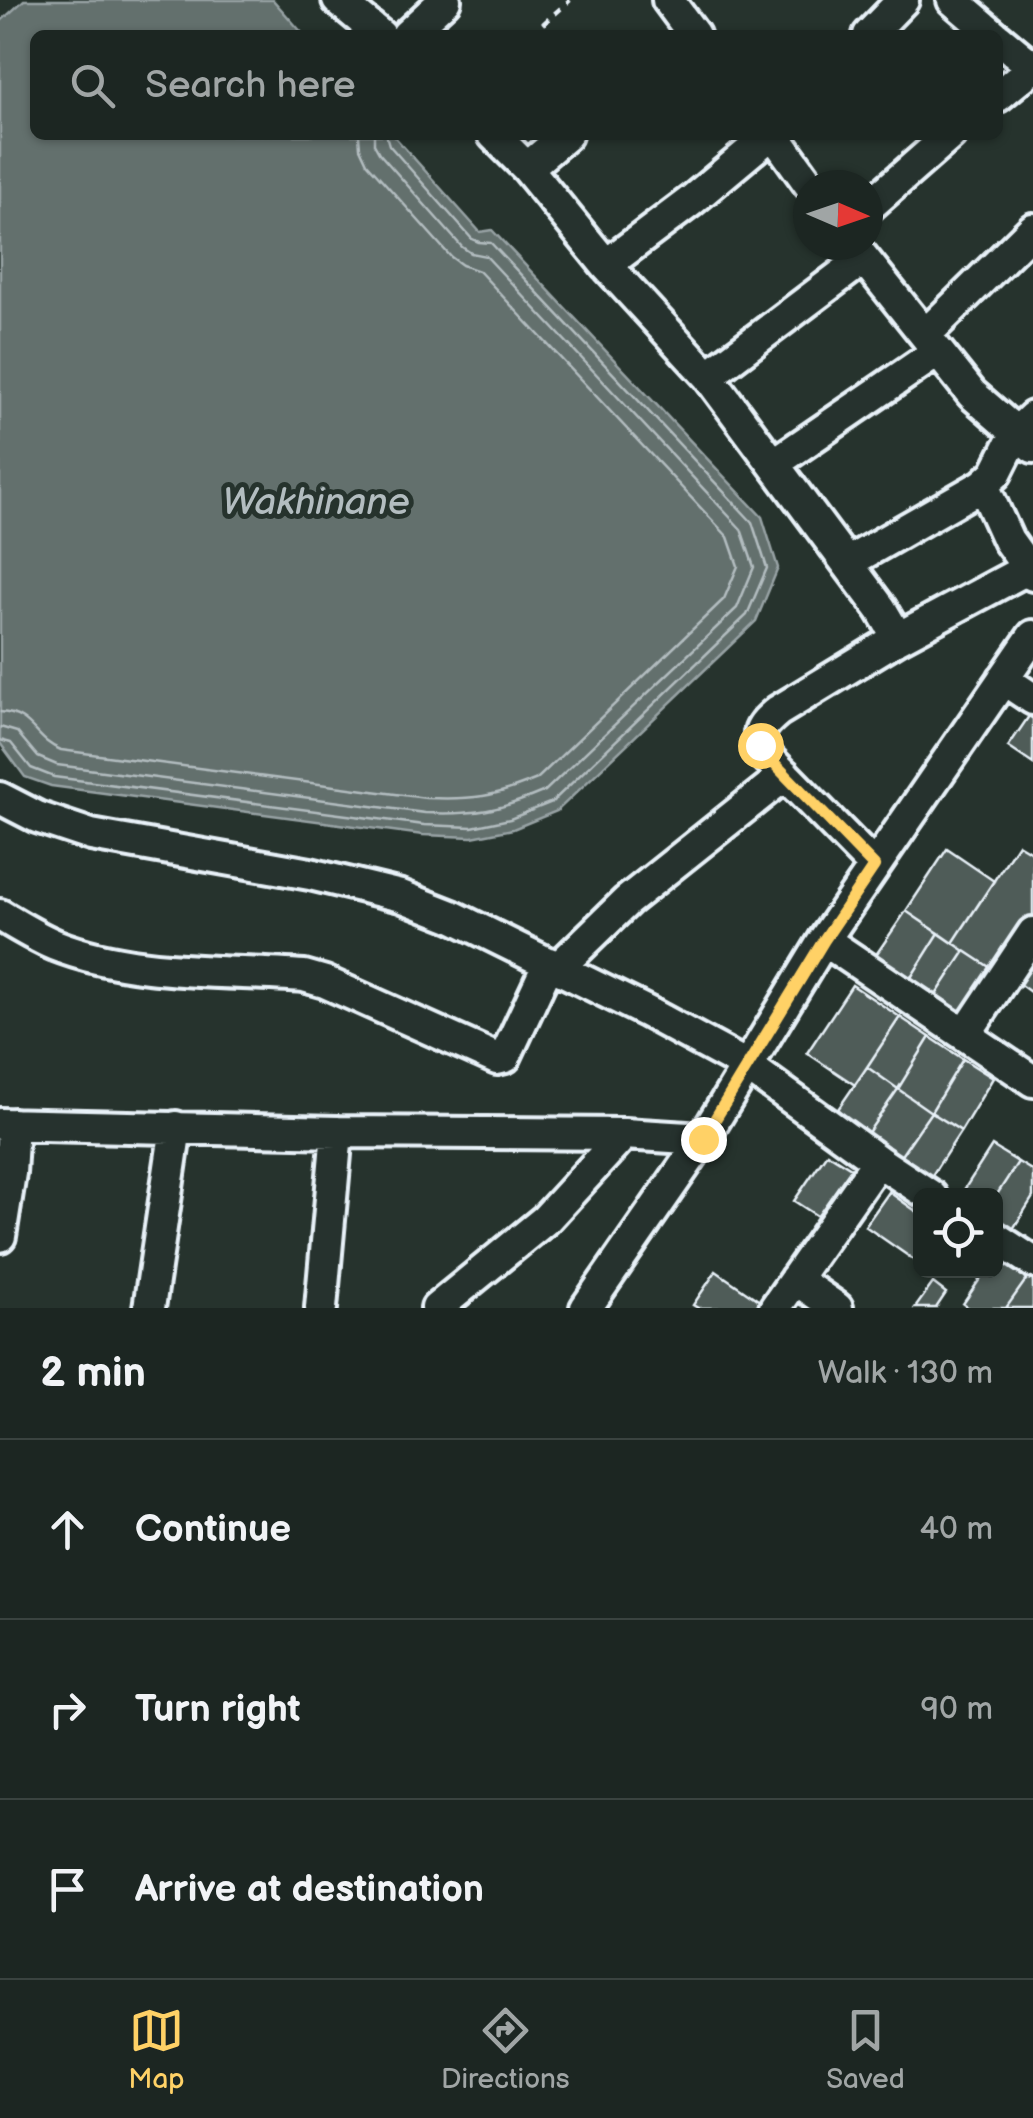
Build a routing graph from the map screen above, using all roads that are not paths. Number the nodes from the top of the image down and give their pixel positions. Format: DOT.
graph roads {
  1 [pos="338,0"];
  2 [pos="445,0"];
  3 [pos="903,0"];
  4 [pos="969,5"];
  5 [pos="374,30"];
  6 [pos="412,30"];
  7 [pos="874,30"];
  8 [pos="990,30"];
  9 [pos="1003,43"];
  10 [pos="1003,92"];
  11 [pos="499,140"];
  12 [pos="560,140"];
  13 [pos="766,140"];
  14 [pos="776,140"];
  15 [pos="944,140"];
  16 [pos="527,168"];
  17 [pos="799,170"];
  18 [pos="883,193"];
  19 [pos="1033,229"];
  20 [pos="848,260"];
  21 [pos="864,260"];
  22 [pos="606,265"];
  23 [pos="931,344"];
  24 [pos="708,376"];
  25 [pos="1027,433"];
  26 [pos="775,463"];
  27 [pos="983,484"];
  28 [pos="847,563"];
  29 [pos="1030,572"];
  30 [pos="1033,636"];
  31 [pos="898,638"];
  32 [pos="1003,679"];
  33 [pos="1033,699"];
  34 [pos="785,775"];
  35 [pos="0,798"];
  36 [pos="874,866"];
  37 [pos="0,916"];
  38 [pos="1033,933"];
  39 [pos="824,940"];
  40 [pos="554,965"];
  41 [pos="965,1035"];
  42 [pos="747,1066"];
  43 [pos="1033,1081"];
  44 [pos="6,1124"];
  45 [pos="176,1127"];
  46 [pos="336,1132"];
  47 [pos="624,1134"];
  48 [pos="703,1139"];
  49 [pos="878,1160"];
  50 [pos="919,1188"];
  51 [pos="0,1236"];
  52 [pos="1003,1243"];
  53 [pos="1033,1262"];
  54 [pos="796,1279"];
  55 [pos="149,1308"];
  56 [pos="321,1308"];
  57 [pos="438,1308"];
  58 [pos="586,1308"];
  59 [pos="775,1308"];
  60 [pos="838,1308"];
  1 -- 5 [label="street"];
  2 -- 6 [label="street"];
  3 -- 7 [label="street"];
  4 -- 8 [label="street"];
  9 -- 10 [label="street"];
  11 -- 16 [label="street"];
  12 -- 16 [label="street"];
  13 -- 22 [label="street"];
  14 -- 17 [label="street"];
  15 -- 18 [label="street"];
  16 -- 22 [label="street"];
  19 -- 23 [label="street"];
  20 -- 24 [label="street"];
  21 -- 23 [label="street"];
  22 -- 24 [label="street"];
  23 -- 25 [label="street"];
  23 -- 26 [label="street"];
  24 -- 26 [label="street"];
  25 -- 27 [label="street"];
  26 -- 28 [label="street"];
  27 -- 28 [label="street"];
  27 -- 29 [label="street"];
  28 -- 31 [label="street"];
  29 -- 31 [label="street"];
  30 -- 32 [label="street"];
  31 -- 34 [label="street"];
  32 -- 33 [label="street"];
  32 -- 36 [label="street"];
  34 -- 36 [label="street"];
  34 -- 40 [label="street"];
  35 -- 40 [label="street"];
  36 -- 39 [label="street"];
  37 -- 40 [label="street"];
  38 -- 41 [label="street"];
  39 -- 41 [label="street"];
  39 -- 42 [label="street"];
  40 -- 42 [label="street"];
  41 -- 43 [label="street"];
  42 -- 48 [label="street"];
  42 -- 49 [label="street"];
  44 -- 45 [label="street"];
  44 -- 51 [label="street"];
  45 -- 46 [label="street"];
  45 -- 55 [label="street"];
  46 -- 47 [label="street"];
  46 -- 56 [label="street"];
  47 -- 48 [label="street"];
  47 -- 57 [label="street"];
  48 -- 58 [label="street"];
  49 -- 50 [label="street"];
  49 -- 54 [label="street"];
  52 -- 53 [label="street"];
  54 -- 59 [label="street"];
  54 -- 60 [label="street"];
}
